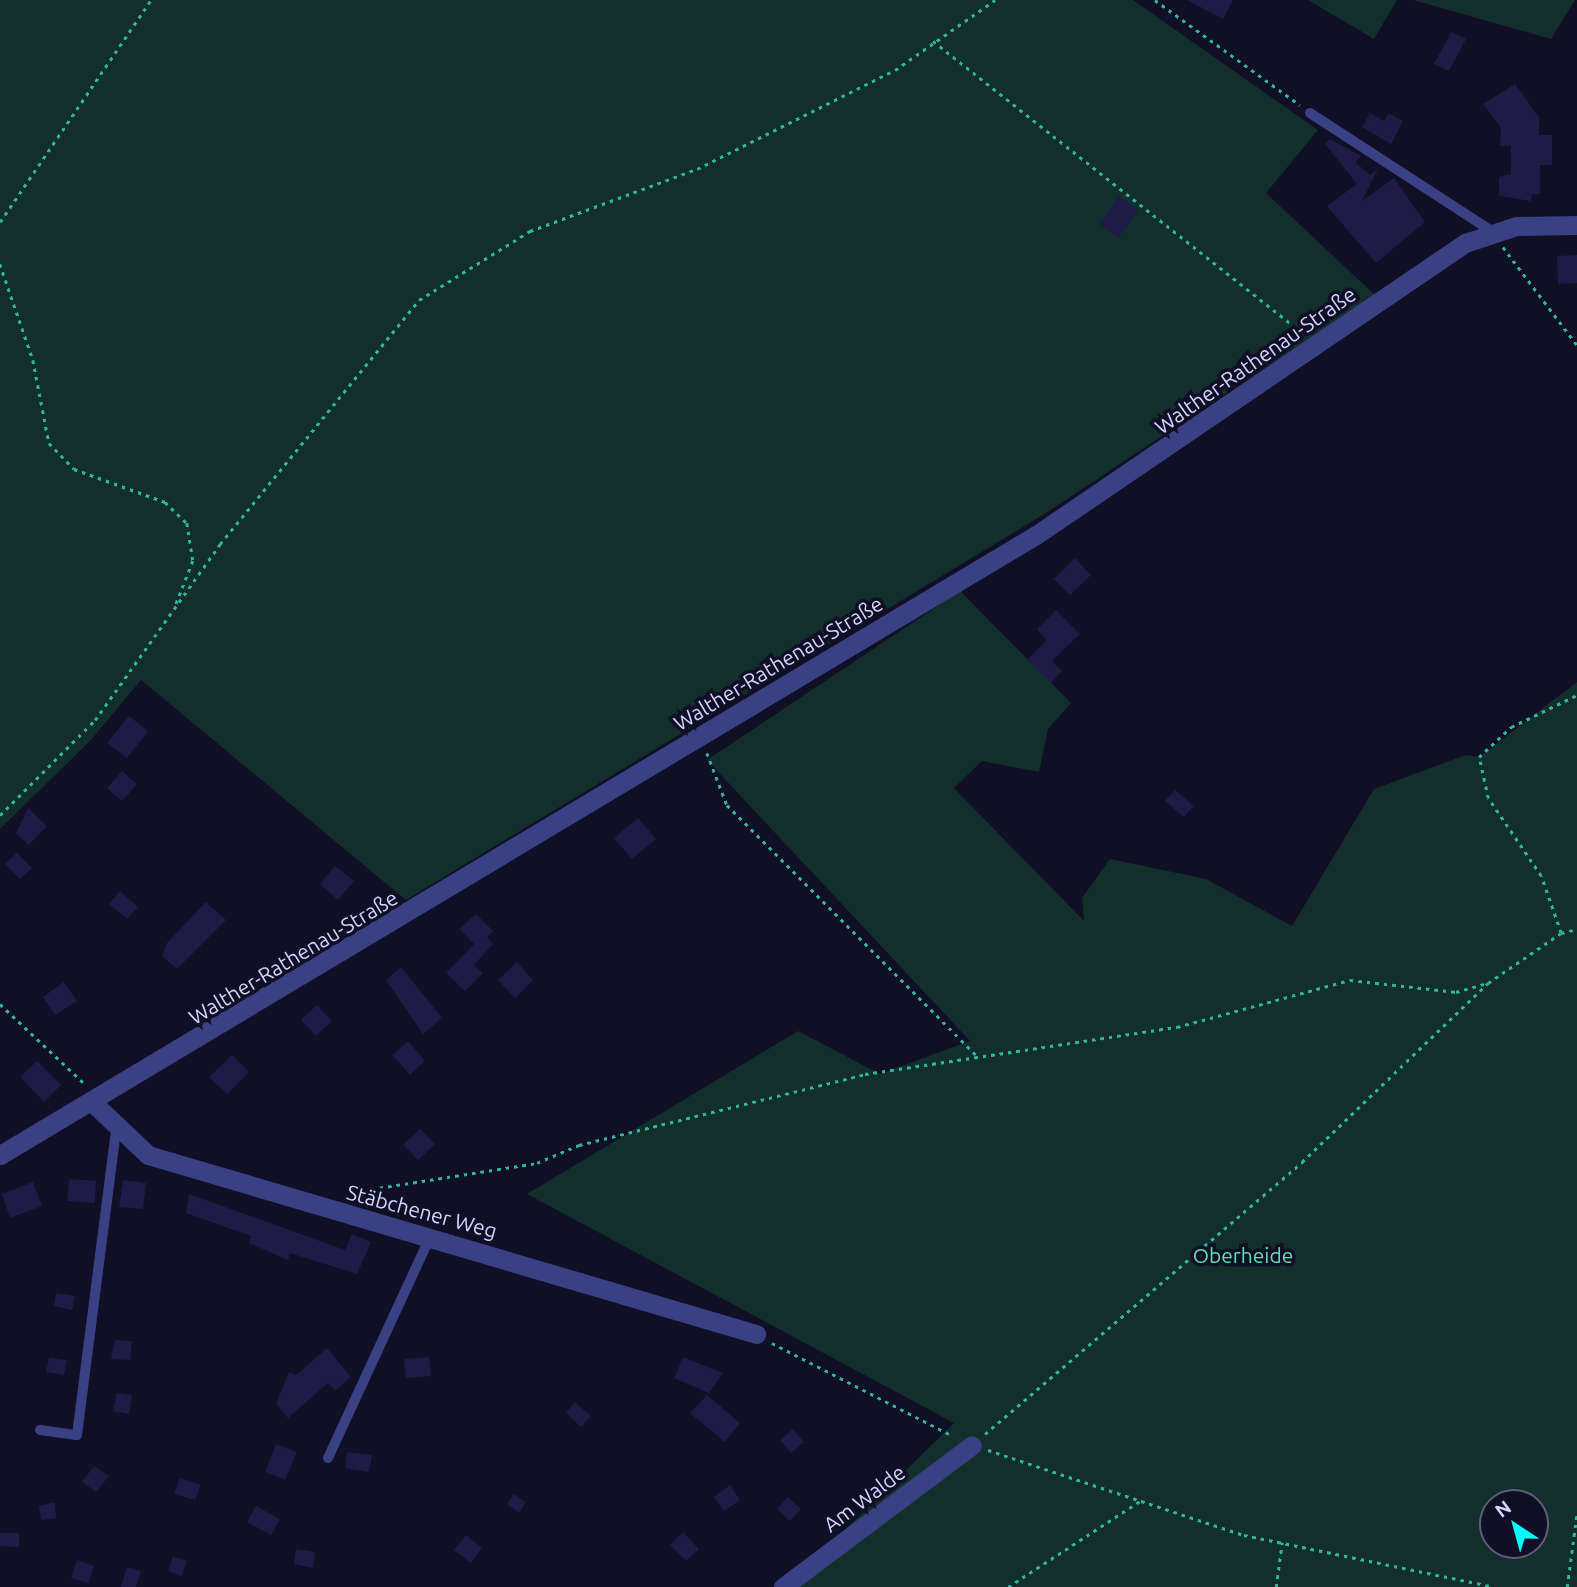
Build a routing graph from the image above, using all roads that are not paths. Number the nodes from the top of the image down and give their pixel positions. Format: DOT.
graph roads {
  1 [pos="1310,113"];
  2 [pos="1577,225"];
  3 [pos="1492,231"];
  4 [pos="96,1101"];
  5 [pos="116,1131"];
  6 [pos="0,1155"];
  7 [pos="429,1240"];
  8 [pos="757,1334"];
  9 [pos="40,1430"];
  10 [pos="972,1445"];
  11 [pos="328,1458"];
  12 [pos="783,1587"];
  1 -- 3 [label="lane"];
  2 -- 3 [label="street, Walther-Rathenau-Straße"];
  3 -- 4 [label="street, Walther-Rathenau-Straße"];
  4 -- 5 [label="street, Stäbchener Weg"];
  4 -- 6 [label="street, Walther-Rathenau-Straße"];
  5 -- 7 [label="street, Stäbchener Weg"];
  5 -- 9 [label="lane"];
  7 -- 8 [label="street, Stäbchener Weg"];
  7 -- 11 [label="lane"];
  10 -- 12 [label="street, Am Walde"];
}
